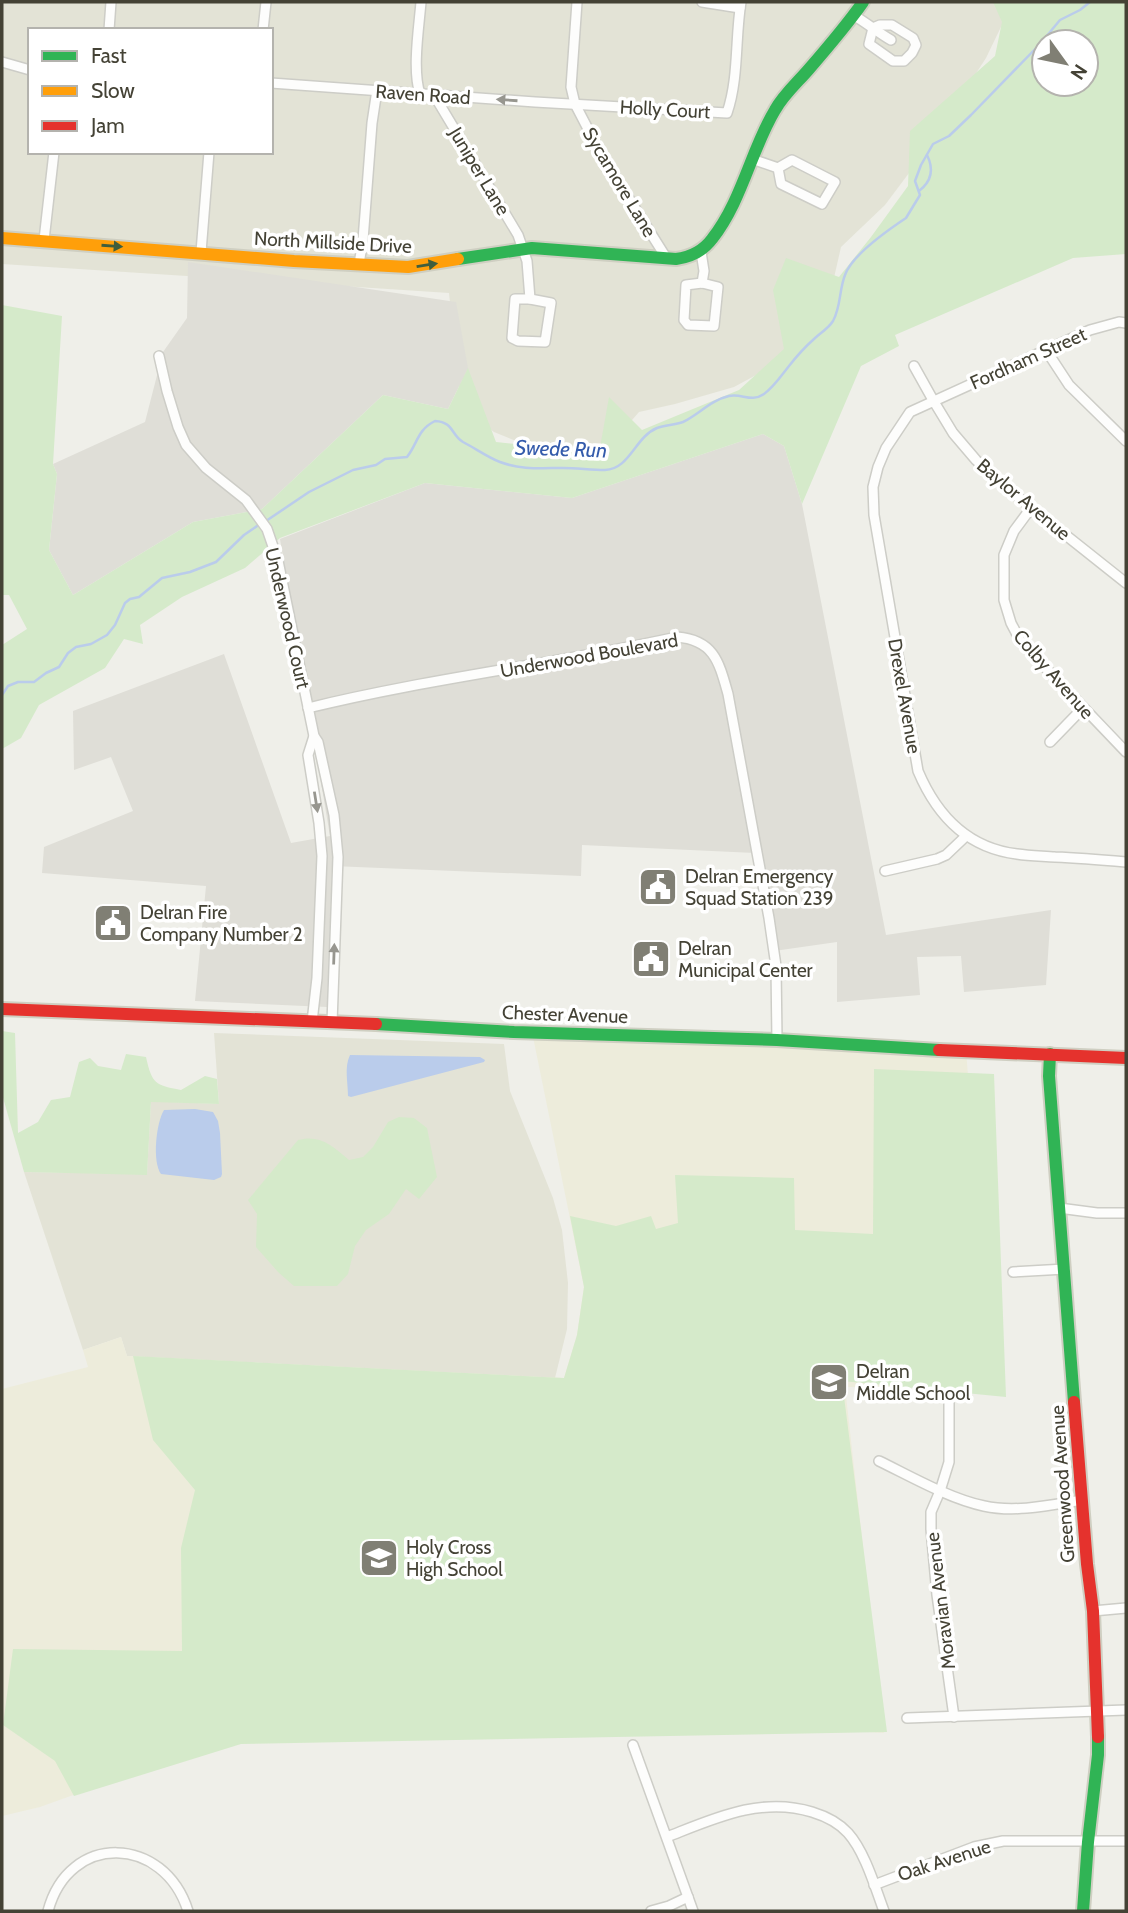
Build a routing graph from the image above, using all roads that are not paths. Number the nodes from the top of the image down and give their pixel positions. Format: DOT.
graph roads {
  1 [pos="111,2"];
  2 [pos="266,2"];
  3 [pos="421,2"];
  4 [pos="577,2"];
  5 [pos="702,2"];
  6 [pos="863,2"];
  7 [pos="741,5"];
  8 [pos="853,15"];
  9 [pos="109,28"];
  10 [pos="263,28"];
  11 [pos="873,28"];
  12 [pos="891,40"];
  13 [pos="2,62"];
  14 [pos="28,69"];
  15 [pos="273,83"];
  16 [pos="377,90"];
  17 [pos="421,94"];
  18 [pos="434,94"];
  19 [pos="575,104"];
  20 [pos="54,154"];
  21 [pos="209,154"];
  22 [pos="752,159"];
  23 [pos="778,168"];
  24 [pos="2,238"];
  25 [pos="44,240"];
  26 [pos="523,248"];
  27 [pos="201,252"];
  28 [pos="701,252"];
  29 [pos="667,259"];
  30 [pos="359,264"];
  31 [pos="702,283"];
  32 [pos="530,299"];
  33 [pos="1126,323"];
  34 [pos="1046,350"];
  35 [pos="159,356"];
  36 [pos="914,366"];
  37 [pos="933,400"];
  38 [pos="1126,441"];
  39 [pos="1031,508"];
  40 [pos="1126,583"];
  41 [pos="308,708"];
  42 [pos="1083,708"];
  43 [pos="314,736"];
  44 [pos="1049,742"];
  45 [pos="1126,752"];
  46 [pos="966,836"];
  47 [pos="1126,862"];
  48 [pos="885,871"];
  49 [pos="2,1009"];
  50 [pos="312,1022"];
  51 [pos="332,1023"];
  52 [pos="777,1040"];
  53 [pos="1050,1054"];
  54 [pos="1126,1058"];
  55 [pos="1059,1209"];
  56 [pos="1126,1213"];
  57 [pos="1065,1269"];
  58 [pos="1013,1272"];
  59 [pos="949,1404"];
  60 [pos="879,1461"];
  61 [pos="940,1491"];
  62 [pos="1082,1500"];
  63 [pos="1126,1608"];
  64 [pos="1093,1611"];
  65 [pos="1126,1710"];
  66 [pos="1098,1711"];
  67 [pos="954,1717"];
  68 [pos="907,1718"];
  69 [pos="633,1745"];
  70 [pos="667,1837"];
  71 [pos="1126,1841"];
  72 [pos="1088,1842"];
  73 [pos="874,1885"];
  74 [pos="688,1897"];
  75 [pos="48,1911"];
  76 [pos="188,1911"];
  77 [pos="651,1911"];
  78 [pos="693,1911"];
  79 [pos="884,1911"];
  80 [pos="1083,1911"];
  1 -- 9 [label="street"];
  2 -- 10 [label="street"];
  3 -- 17 [label="street"];
  4 -- 19 [label="street"];
  5 -- 7 [label="street"];
  6 -- 8 [label="street"];
  7 -- 19 [label="street, Holly Court"];
  8 -- 11 [label="street"];
  8 -- 22 [label="street"];
  11 -- 11 [label="street"];
  11 -- 12 [label="street"];
  13 -- 14 [label="street"];
  15 -- 16 [label="street, Raven Road"];
  16 -- 17 [label="street, Raven Road"];
  16 -- 30 [label="street"];
  17 -- 18 [label="street, Raven Road"];
  19 -- 18 [label="street, Raven Road, one-way"];
  18 -- 26 [label="street, Juniper Lane"];
  19 -- 29 [label="street, Sycamore Lane"];
  20 -- 25 [label="street"];
  21 -- 27 [label="street"];
  22 -- 23 [label="street"];
  22 -- 28 [label="street"];
  23 -- 23 [label="street"];
  24 -- 25 [label="street, North Millside Drive"];
  25 -- 27 [label="street, North Millside Drive, one-way"];
  26 -- 29 [label="street, North Millside Drive"];
  30 -- 26 [label="street, North Millside Drive, one-way"];
  26 -- 32 [label="street, Juniper Lane"];
  27 -- 30 [label="street, North Millside Drive"];
  28 -- 29 [label="street, North Millside Drive"];
  28 -- 31 [label="street"];
  31 -- 31 [label="street"];
  32 -- 32 [label="street"];
  33 -- 34 [label="street, Fordham Street"];
  34 -- 37 [label="street, Fordham Street"];
  34 -- 38 [label="street"];
  35 -- 41 [label="street, Underwood Court"];
  36 -- 37 [label="street, Baylor Avenue"];
  37 -- 39 [label="street, Baylor Avenue"];
  37 -- 46 [label="street, Drexel Avenue"];
  39 -- 40 [label="street, Baylor Avenue"];
  39 -- 42 [label="street, Colby Avenue"];
  41 -- 43 [label="street"];
  41 -- 52 [label="street, Underwood Boulevard"];
  42 -- 44 [label="street"];
  42 -- 45 [label="street, Colby Avenue"];
  43 -- 50 [label="street, one-way"];
  51 -- 43 [label="street, one-way"];
  46 -- 47 [label="street, Drexel Avenue"];
  46 -- 48 [label="street"];
  49 -- 50 [label="street, Chester Avenue"];
  50 -- 51 [label="street, Chester Avenue"];
  51 -- 52 [label="street, Chester Avenue"];
  52 -- 53 [label="street, Chester Avenue"];
  53 -- 54 [label="street, Chester Avenue"];
  53 -- 55 [label="street, Greenwood Avenue"];
  55 -- 56 [label="street"];
  55 -- 57 [label="street, Greenwood Avenue"];
  57 -- 58 [label="street"];
  57 -- 62 [label="street, Greenwood Avenue"];
  59 -- 61 [label="street, Moravian Avenue"];
  60 -- 61 [label="street"];
  61 -- 62 [label="street"];
  61 -- 67 [label="street, Moravian Avenue"];
  62 -- 64 [label="street, Greenwood Avenue"];
  63 -- 64 [label="street"];
  64 -- 66 [label="street, Greenwood Avenue"];
  65 -- 66 [label="street"];
  66 -- 67 [label="street"];
  66 -- 72 [label="street, Greenwood Avenue"];
  67 -- 68 [label="street"];
  69 -- 70 [label="street"];
  70 -- 73 [label="street"];
  70 -- 74 [label="street"];
  71 -- 72 [label="street, Oak Avenue"];
  72 -- 73 [label="street, Oak Avenue"];
  72 -- 80 [label="street, Greenwood Avenue"];
  73 -- 79 [label="street"];
  74 -- 77 [label="street"];
  74 -- 78 [label="street"];
  75 -- 76 [label="street"];
}
